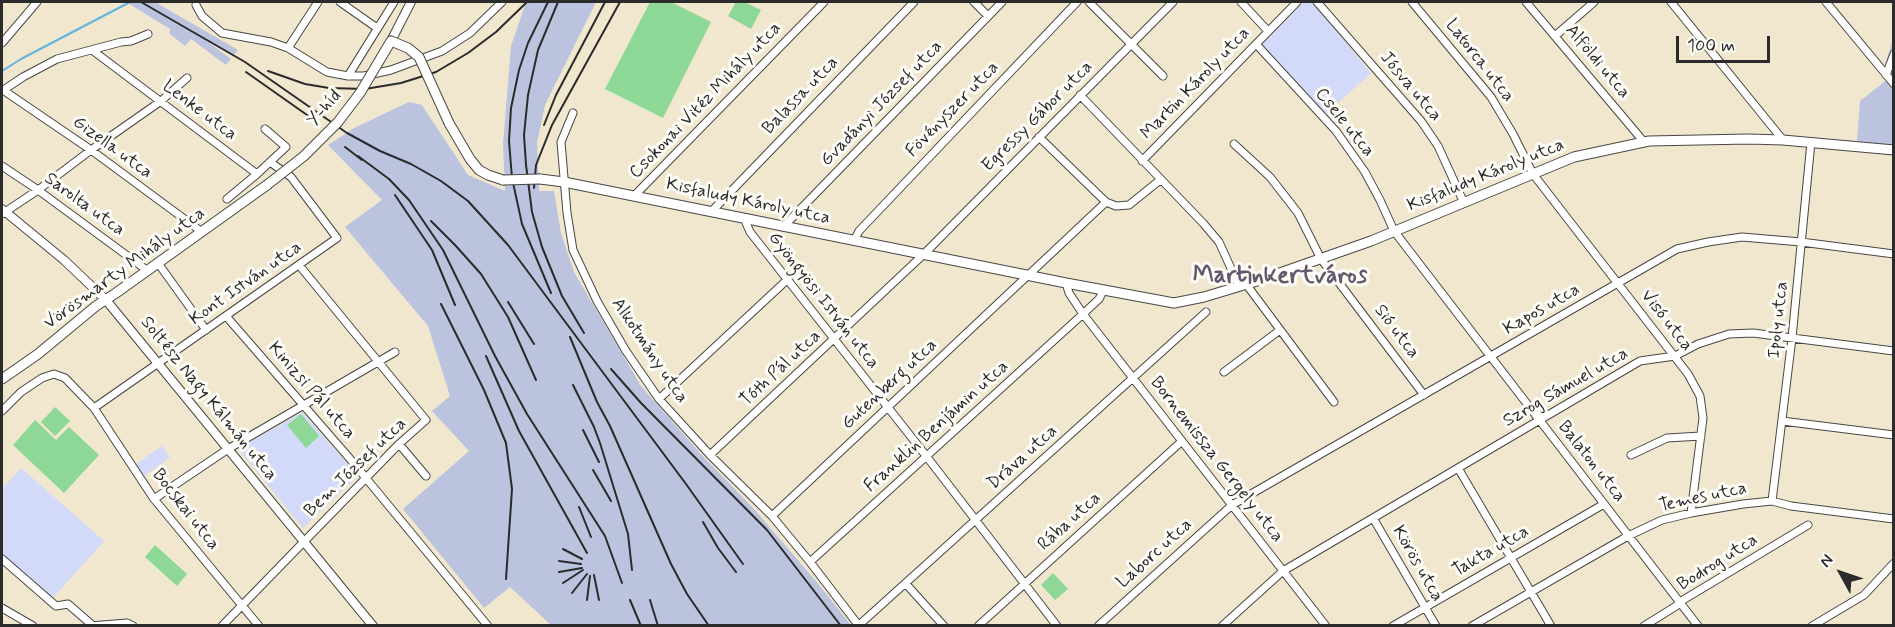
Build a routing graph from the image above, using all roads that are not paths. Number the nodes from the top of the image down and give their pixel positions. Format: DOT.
graph roads {
  1 [pos="37,2"];
  2 [pos="318,2"];
  3 [pos="340,2"];
  4 [pos="394,2"];
  5 [pos="411,2"];
  6 [pos="502,2"];
  7 [pos="824,2"];
  8 [pos="914,2"];
  9 [pos="974,2"];
  10 [pos="1002,2"];
  11 [pos="1077,2"];
  12 [pos="1089,2"];
  13 [pos="1173,2"];
  14 [pos="1241,2"];
  15 [pos="1297,2"];
  16 [pos="1317,2"];
  17 [pos="1412,2"];
  18 [pos="1526,2"];
  19 [pos="1594,2"];
  20 [pos="1671,2"];
  21 [pos="1826,2"];
  22 [pos="196,4"];
  23 [pos="988,16"];
  24 [pos="377,28"];
  25 [pos="1268,31"];
  26 [pos="148,34"];
  27 [pos="1555,36"];
  28 [pos="392,41"];
  29 [pos="2,43"];
  30 [pos="1131,44"];
  31 [pos="1256,44"];
  32 [pos="288,48"];
  33 [pos="92,50"];
  34 [pos="1893,54"];
  35 [pos="1886,75"];
  36 [pos="348,76"];
  37 [pos="1163,76"];
  38 [pos="187,78"];
  39 [pos="1893,84"];
  40 [pos="2,91"];
  41 [pos="1080,95"];
  42 [pos="161,101"];
  43 [pos="573,113"];
  44 [pos="265,129"];
  45 [pos="1039,137"];
  46 [pos="1783,140"];
  47 [pos="1644,142"];
  48 [pos="1811,142"];
  49 [pos="1234,144"];
  50 [pos="92,150"];
  51 [pos="1893,150"];
  52 [pos="1142,161"];
  53 [pos="270,162"];
  54 [pos="2,166"];
  55 [pos="257,174"];
  56 [pos="1533,174"];
  57 [pos="1160,180"];
  58 [pos="564,182"];
  59 [pos="267,185"];
  60 [pos="38,190"];
  61 [pos="634,195"];
  62 [pos="227,199"];
  63 [pos="1106,202"];
  64 [pos="1464,202"];
  65 [pos="2,212"];
  66 [pos="711,212"];
  67 [pos="744,218"];
  68 [pos="783,227"];
  69 [pos="1394,231"];
  70 [pos="202,232"];
  71 [pos="854,241"];
  72 [pos="1802,242"];
  73 [pos="924,254"];
  74 [pos="1893,254"];
  75 [pos="1322,258"];
  76 [pos="158,264"];
  77 [pos="299,265"];
  78 [pos="148,271"];
  79 [pos="1028,276"];
  80 [pos="788,279"];
  81 [pos="1066,283"];
  82 [pos="1618,283"];
  83 [pos="1242,285"];
  84 [pos="1103,291"];
  85 [pos="106,300"];
  86 [pos="1206,312"];
  87 [pos="1083,314"];
  88 [pos="226,316"];
  89 [pos="206,330"];
  90 [pos="1280,330"];
  91 [pos="1792,338"];
  92 [pos="835,339"];
  93 [pos="1893,351"];
  94 [pos="395,352"];
  95 [pos="1675,356"];
  96 [pos="1491,357"];
  97 [pos="378,361"];
  98 [pos="158,364"];
  99 [pos="1224,372"];
  100 [pos="1133,377"];
  101 [pos="2,379"];
  102 [pos="1424,395"];
  103 [pos="659,399"];
  104 [pos="1334,402"];
  105 [pos="303,405"];
  106 [pos="887,407"];
  107 [pos="94,408"];
  108 [pos="2,411"];
  109 [pos="1540,420"];
  110 [pos="1782,421"];
  111 [pos="1893,435"];
  112 [pos="1701,436"];
  113 [pos="1182,441"];
  114 [pos="399,444"];
  115 [pos="228,449"];
  116 [pos="710,455"];
  117 [pos="1631,455"];
  118 [pos="927,457"];
  119 [pos="1458,468"];
  120 [pos="426,476"];
  121 [pos="365,479"];
  122 [pos="154,499"];
  123 [pos="1772,501"];
  124 [pos="1604,504"];
  125 [pos="1233,506"];
  126 [pos="1691,513"];
  127 [pos="772,516"];
  128 [pos="1373,518"];
  129 [pos="1893,519"];
  130 [pos="976,520"];
  131 [pos="1808,525"];
  132 [pos="1628,536"];
  133 [pos="303,540"];
  134 [pos="1511,558"];
  135 [pos="2,559"];
  136 [pos="810,562"];
  137 [pos="1893,563"];
  138 [pos="1283,571"];
  139 [pos="1024,583"];
  140 [pos="906,584"];
  141 [pos="1531,592"];
  142 [pos="1681,603"];
  143 [pos="242,604"];
  144 [pos="1425,607"];
  145 [pos="2,608"];
  146 [pos="91,625"];
  147 [pos="859,625"];
  148 [pos="33,626"];
  149 [pos="133,626"];
  150 [pos="222,626"];
  151 [pos="259,626"];
  152 [pos="373,626"];
  153 [pos="488,626"];
  154 [pos="944,626"];
  155 [pos="978,626"];
  156 [pos="1057,626"];
  157 [pos="1098,626"];
  158 [pos="1222,626"];
  159 [pos="1326,626"];
  160 [pos="1393,626"];
  161 [pos="1436,626"];
  162 [pos="1472,626"];
  163 [pos="1551,626"];
  164 [pos="1644,626"];
  165 [pos="1698,626"];
  166 [pos="1812,626"];
  1 -- 29 [label="street"];
  2 -- 32 [label="street"];
  3 -- 24 [label="street"];
  4 -- 24 [label="street"];
  5 -- 28 [label="street, Y-híd"];
  6 -- 36 [label="street"];
  7 -- 61 [label="street, Csokonai Vitéz Mihály utca"];
  8 -- 66 [label="street, Balassa utca"];
  9 -- 23 [label="street"];
  10 -- 23 [label="street, Gvadányi József utca"];
  11 -- 71 [label="street, Fövényszer utca"];
  12 -- 30 [label="street"];
  13 -- 30 [label="street, Egressy Gábor utca"];
  14 -- 25 [label="street"];
  15 -- 25 [label="street, Martin Károly utca"];
  16 -- 64 [label="street, Jósva utca"];
  17 -- 56 [label="street, Latorca utca"];
  18 -- 27 [label="street, Alföldi utca"];
  19 -- 27 [label="street"];
  20 -- 46 [label="street"];
  21 -- 35 [label="street"];
  22 -- 32 [label="street"];
  23 -- 68 [label="street, Gvadányi József utca"];
  24 -- 36 [label="street"];
  25 -- 31 [label="street, Martin Károly utca"];
  26 -- 33 [label="street"];
  27 -- 47 [label="street, Alföldi utca"];
  28 -- 58 [label="main road, Kisfaludy Károly utca, bridge"];
  28 -- 59 [label="main road, Y-híd, bridge"];
  30 -- 37 [label="street"];
  30 -- 41 [label="street, Egressy Gábor utca"];
  31 -- 52 [label="street, Martin Károly utca"];
  31 -- 69 [label="street, Csele utca"];
  32 -- 36 [label="street"];
  33 -- 40 [label="street"];
  33 -- 42 [label="street, Lenke utca"];
  34 -- 35 [label="street"];
  35 -- 39 [label="street"];
  38 -- 42 [label="street"];
  40 -- 50 [label="street, Gizella utca"];
  41 -- 45 [label="street, Egressy Gábor utca"];
  41 -- 52 [label="street"];
  42 -- 50 [label="street"];
  42 -- 55 [label="street, Lenke utca"];
  43 -- 58 [label="street, Alkotmány utca"];
  44 -- 53 [label="street"];
  45 -- 63 [label="street"];
  45 -- 73 [label="street, Egressy Gábor utca"];
  46 -- 47 [label="main road, Kisfaludy Károly utca"];
  46 -- 48 [label="main road, Kisfaludy Károly utca"];
  47 -- 56 [label="main road, Kisfaludy Károly utca"];
  48 -- 51 [label="main road, Kisfaludy Károly utca"];
  48 -- 72 [label="street, Ipoly utca"];
  49 -- 75 [label="street, Sió utca"];
  50 -- 60 [label="street"];
  50 -- 70 [label="street, Gizella utca"];
  52 -- 57 [label="street"];
  53 -- 55 [label="street"];
  53 -- 77 [label="street, Kont István utca"];
  54 -- 60 [label="street, Sarolta utca"];
  55 -- 62 [label="street"];
  56 -- 64 [label="main road, Kisfaludy Károly utca"];
  56 -- 82 [label="street, Visó utca"];
  57 -- 63 [label="street"];
  57 -- 83 [label="street"];
  58 -- 61 [label="main road, Kisfaludy Károly utca"];
  58 -- 103 [label="street, Alkotmány utca"];
  59 -- 70 [label="main road, Vörösmarty Mihály utca"];
  60 -- 65 [label="street"];
  60 -- 78 [label="street, Sarolta utca"];
  61 -- 66 [label="main road, Kisfaludy Károly utca"];
  63 -- 79 [label="street"];
  64 -- 69 [label="main road, Kisfaludy Károly utca"];
  65 -- 85 [label="street, Soltész Nagy Kálmán utca"];
  66 -- 67 [label="main road, Kisfaludy Károly utca"];
  67 -- 68 [label="main road, Kisfaludy Károly utca"];
  67 -- 80 [label="street, Gyöngyösi István utca"];
  68 -- 71 [label="main road, Kisfaludy Károly utca"];
  69 -- 75 [label="main road, Kisfaludy Károly utca"];
  69 -- 96 [label="street, Balaton utca"];
  70 -- 76 [label="main road, Vörösmarty Mihály utca"];
  71 -- 73 [label="main road, Kisfaludy Károly utca"];
  72 -- 74 [label="street, Kapos utca"];
  72 -- 82 [label="street, Kapos utca"];
  72 -- 91 [label="street, Ipoly utca"];
  73 -- 79 [label="main road, Kisfaludy Károly utca"];
  73 -- 92 [label="street, Tóth Pál utca"];
  75 -- 83 [label="main road, Kisfaludy Károly utca"];
  75 -- 102 [label="street, Sió utca"];
  76 -- 78 [label="main road, Vörösmarty Mihály utca"];
  76 -- 89 [label="street"];
  77 -- 88 [label="street, Kont István utca"];
  77 -- 97 [label="street, Bem József utca"];
  78 -- 85 [label="main road, Vörösmarty Mihály utca"];
  79 -- 81 [label="main road, Kisfaludy Károly utca"];
  79 -- 106 [label="street, Gutenberg utca"];
  80 -- 92 [label="street, Gyöngyösi István utca"];
  80 -- 103 [label="street"];
  81 -- 84 [label="main road, Kisfaludy Károly utca"];
  81 -- 87 [label="street"];
  82 -- 95 [label="street, Visó utca"];
  82 -- 96 [label="street, Kapos utca"];
  83 -- 84 [label="main road, Kisfaludy Károly utca"];
  83 -- 90 [label="street"];
  84 -- 87 [label="street"];
  85 -- 98 [label="street, Soltész Nagy Kálmán utca"];
  85 -- 101 [label="main road, Vörösmarty Mihály utca"];
  86 -- 100 [label="street, Dráva utca"];
  87 -- 100 [label="street, Bornemissza Gergely utca"];
  87 -- 118 [label="street, Franklin Benjámin utca"];
  88 -- 89 [label="street, Kont István utca"];
  88 -- 105 [label="street, Kinizsi Pál utca"];
  89 -- 98 [label="street, Kont István utca"];
  90 -- 99 [label="street"];
  90 -- 104 [label="street"];
  91 -- 93 [label="street, Szrog Sámuel utca"];
  91 -- 95 [label="street, Szrog Sámuel utca"];
  91 -- 110 [label="street, Ipoly utca"];
  92 -- 106 [label="street, Gyöngyösi István utca"];
  92 -- 116 [label="street, Tóth Pál utca"];
  94 -- 97 [label="street"];
  95 -- 109 [label="street, Szrog Sámuel utca"];
  95 -- 112 [label="street, Visó utca"];
  96 -- 102 [label="street, Kapos utca"];
  96 -- 109 [label="street, Balaton utca"];
  97 -- 105 [label="street"];
  97 -- 114 [label="street, Bem József utca"];
  98 -- 107 [label="street, Kont István utca"];
  98 -- 115 [label="street, Soltész Nagy Kálmán utca"];
  100 -- 113 [label="street, Bornemissza Gergely utca"];
  100 -- 130 [label="street, Dráva utca"];
  102 -- 125 [label="street, Kapos utca"];
  103 -- 116 [label="street, Alkotmány utca"];
  105 -- 115 [label="street"];
  105 -- 121 [label="street, Kinizsi Pál utca"];
  106 -- 118 [label="street, Gyöngyösi István utca"];
  106 -- 127 [label="street, Gutenberg utca"];
  107 -- 108 [label="street, Bocskai utca"];
  107 -- 122 [label="street, Bocskai utca"];
  109 -- 119 [label="street, Szrog Sámuel utca"];
  109 -- 124 [label="street, Balaton utca"];
  110 -- 111 [label="street"];
  110 -- 123 [label="street, Ipoly utca"];
  112 -- 117 [label="street"];
  112 -- 126 [label="street, Visó utca"];
  113 -- 125 [label="street, Bornemissza Gergely utca"];
  113 -- 139 [label="street, Rába utca"];
  114 -- 120 [label="street"];
  114 -- 121 [label="street, Bem József utca"];
  115 -- 122 [label="street"];
  115 -- 133 [label="street, Soltész Nagy Kálmán utca"];
  116 -- 127 [label="street, Alkotmány utca"];
  118 -- 130 [label="street, Gyöngyösi István utca"];
  118 -- 136 [label="street, Franklin Benjámin utca"];
  119 -- 128 [label="street, Szrog Sámuel utca"];
  119 -- 134 [label="street"];
  121 -- 133 [label="street, Bem József utca"];
  121 -- 153 [label="street, Kinizsi Pál utca"];
  122 -- 143 [label="street, Bocskai utca"];
  123 -- 126 [label="street, Temes utca"];
  123 -- 129 [label="street, Temes utca"];
  124 -- 132 [label="street, Balaton utca"];
  124 -- 134 [label="street, Takta utca"];
  125 -- 138 [label="street, Bornemissza Gergely utca"];
  125 -- 157 [label="street, Laborc utca"];
  126 -- 132 [label="street, Temes utca"];
  127 -- 136 [label="street, Alkotmány utca"];
  128 -- 138 [label="street, Szrog Sámuel utca"];
  128 -- 144 [label="street, Körös utca"];
  130 -- 139 [label="street, Gyöngyösi István utca"];
  130 -- 140 [label="street, Dráva utca"];
  131 -- 142 [label="street, Bodrog utca"];
  132 -- 141 [label="street, Temes utca"];
  132 -- 142 [label="street, Balaton utca"];
  133 -- 143 [label="street, Bem József utca"];
  133 -- 152 [label="street, Soltész Nagy Kálmán utca"];
  134 -- 141 [label="street"];
  134 -- 144 [label="street, Takta utca"];
  135 -- 146 [label="street"];
  136 -- 147 [label="street, Alkotmány utca"];
  137 -- 166 [label="street"];
  138 -- 158 [label="street, Szrog Sámuel utca"];
  138 -- 159 [label="street, Bornemissza Gergely utca"];
  139 -- 155 [label="street, Rába utca"];
  139 -- 156 [label="street, Gyöngyösi István utca"];
  140 -- 147 [label="street, Dráva utca"];
  140 -- 154 [label="street"];
  141 -- 162 [label="street, Temes utca"];
  141 -- 163 [label="street"];
  142 -- 164 [label="street, Bodrog utca"];
  142 -- 165 [label="street, Balaton utca"];
  143 -- 150 [label="street, Bem József utca"];
  143 -- 151 [label="street, Bocskai utca"];
  144 -- 160 [label="street, Takta utca"];
  144 -- 161 [label="street, Körös utca"];
  145 -- 148 [label="street"];
  146 -- 149 [label="street"];
}
